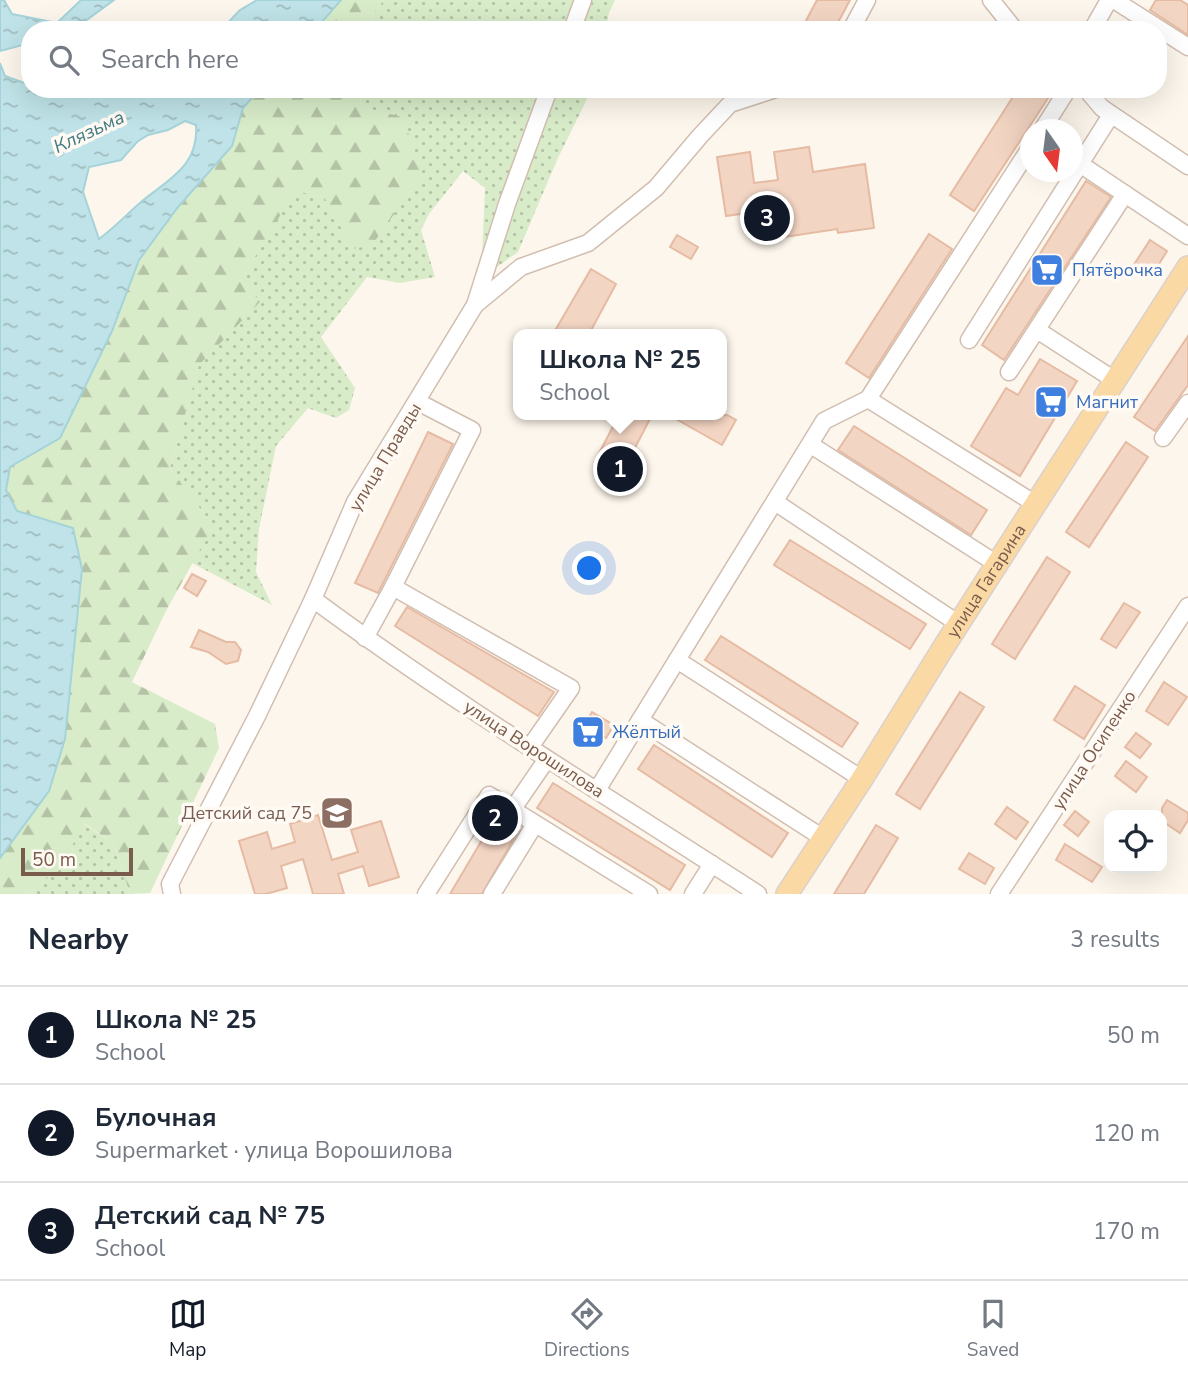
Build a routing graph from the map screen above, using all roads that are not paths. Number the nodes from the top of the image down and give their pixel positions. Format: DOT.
graph roads {
  1 [pos="583,0"];
  2 [pos="867,0"];
  3 [pos="991,0"];
  4 [pos="1111,0"];
  5 [pos="575,21"];
  6 [pos="856,21"];
  7 [pos="1008,21"];
  8 [pos="1098,21"];
  9 [pos="1145,21"];
  10 [pos="1167,34"];
  11 [pos="1188,47"];
  12 [pos="546,98"];
  13 [pos="748,98"];
  14 [pos="1062,98"];
  15 [pos="1093,98"];
  16 [pos="1111,115"];
  17 [pos="1049,119"];
  18 [pos="1083,159"];
  19 [pos="1020,165"];
  20 [pos="1083,166"];
  21 [pos="1188,166"];
  22 [pos="1069,182"];
  23 [pos="1125,194"];
  24 [pos="1188,236"];
  25 [pos="1184,282"];
  26 [pos="475,304"];
  27 [pos="1037,330"];
  28 [pos="969,340"];
  29 [pos="1009,372"];
  30 [pos="1116,381"];
  31 [pos="868,399"];
  32 [pos="418,402"];
  33 [pos="1188,403"];
  34 [pos="1163,438"];
  35 [pos="811,445"];
  36 [pos="775,502"];
  37 [pos="1037,505"];
  38 [pos="997,564"];
  39 [pos="393,587"];
  40 [pos="313,599"];
  41 [pos="1188,606"];
  42 [pos="959,624"];
  43 [pos="365,638"];
  44 [pos="677,660"];
  45 [pos="640,720"];
  46 [pos="530,747"];
  47 [pos="547,759"];
  48 [pos="862,779"];
  49 [pos="597,790"];
  50 [pos="512,810"];
  51 [pos="535,824"];
  52 [pos="824,838"];
  53 [pos="712,864"];
  54 [pos="172,894"];
  55 [pos="426,894"];
  56 [pos="492,894"];
  57 [pos="649,894"];
  58 [pos="693,894"];
  59 [pos="758,894"];
  60 [pos="786,894"];
  61 [pos="999,894"];
  1 -- 5 [label="street"];
  2 -- 6 [label="street"];
  3 -- 7 [label="street"];
  4 -- 8 [label="street"];
  4 -- 9 [label="street"];
  10 -- 11 [label="street"];
  12 -- 26 [label="street, улица Правды"];
  13 -- 26 [label="street"];
  14 -- 17 [label="street"];
  15 -- 16 [label="street"];
  16 -- 18 [label="street"];
  16 -- 21 [label="street"];
  19 -- 31 [label="street"];
  20 -- 23 [label="street"];
  22 -- 28 [label="street"];
  23 -- 24 [label="street"];
  23 -- 27 [label="street"];
  25 -- 30 [label="main road, улица Гагарина"];
  26 -- 32 [label="street, улица Правды"];
  27 -- 29 [label="street"];
  27 -- 30 [label="street"];
  30 -- 37 [label="main road, улица Гагарина"];
  31 -- 35 [label="street"];
  31 -- 37 [label="street"];
  32 -- 39 [label="street"];
  32 -- 40 [label="street, улица Правды"];
  33 -- 34 [label="street"];
  35 -- 36 [label="street"];
  35 -- 38 [label="street"];
  36 -- 42 [label="street"];
  36 -- 44 [label="street"];
  37 -- 38 [label="main road, улица Гагарина"];
  38 -- 42 [label="main road, улица Гагарина"];
  39 -- 43 [label="street"];
  39 -- 46 [label="street"];
  40 -- 43 [label="street, улица Ворошилова"];
  40 -- 54 [label="street, улица Правды"];
  41 -- 61 [label="street, улица Осипенко"];
  42 -- 48 [label="main road, улица Гагарина"];
  43 -- 46 [label="street, улица Ворошилова"];
  44 -- 45 [label="street"];
  44 -- 48 [label="street"];
  45 -- 49 [label="street"];
  45 -- 52 [label="street"];
  46 -- 47 [label="street, улица Ворошилова"];
  47 -- 49 [label="street, улица Ворошилова"];
  47 -- 50 [label="street"];
  48 -- 52 [label="main road, улица Гагарина"];
  49 -- 53 [label="street, улица Ворошилова"];
  50 -- 51 [label="street"];
  50 -- 55 [label="street"];
  51 -- 56 [label="street"];
  51 -- 57 [label="street"];
  52 -- 60 [label="main road, улица Гагарина"];
  53 -- 58 [label="street"];
  53 -- 59 [label="street, улица Ворошилова"];
}
